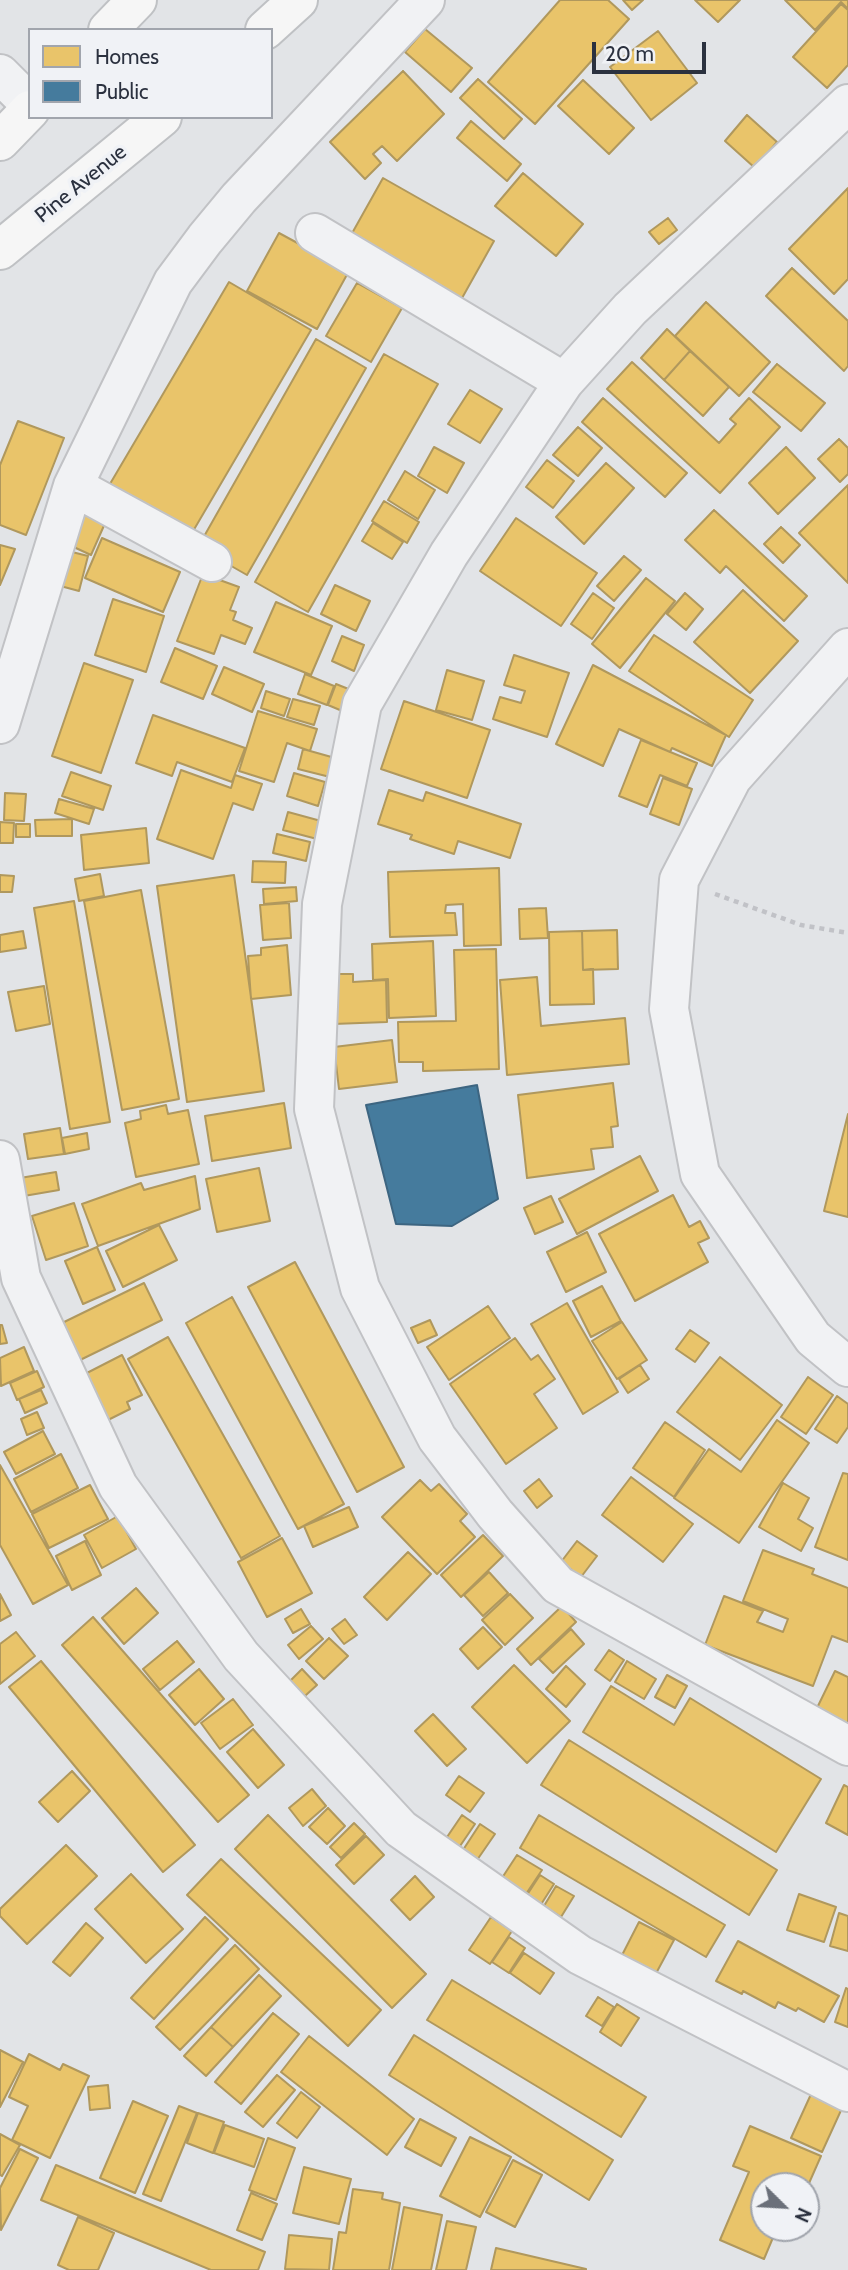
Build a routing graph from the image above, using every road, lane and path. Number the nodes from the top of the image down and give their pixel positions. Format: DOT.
graph roads {
  1 [pos="137,0"];
  2 [pos="298,0"];
  3 [pos="425,0"];
  4 [pos="110,28"];
  5 [pos="267,28"];
  6 [pos="0,74"];
  7 [pos="28,102"];
  8 [pos="848,104"];
  9 [pos="28,112"];
  10 [pos="160,119"];
  11 [pos="0,141"];
  12 [pos="314,233"];
  13 [pos="0,250"];
  14 [pos="564,383"];
  15 [pos="73,486"];
  16 [pos="212,562"];
  17 [pos="848,648"];
  18 [pos="0,724"];
  19 [pos="679,880"];
  20 [pos="848,933"];
  21 [pos="0,1160"];
  22 [pos="848,1367"];
  23 [pos="848,1746"];
  24 [pos="848,2092"];
  1 -- 4 [label="main road"];
  2 -- 5 [label="main road"];
  3 -- 15 [label="street"];
  6 -- 7 [label="street"];
  8 -- 14 [label="street"];
  9 -- 11 [label="main road"];
  10 -- 13 [label="main road, Pine Avenue"];
  12 -- 14 [label="street"];
  14 -- 23 [label="street"];
  15 -- 16 [label="street"];
  15 -- 18 [label="street"];
  17 -- 19 [label="street"];
  19 -- 20 [label="path"];
  19 -- 22 [label="street"];
  21 -- 24 [label="street"];
}
